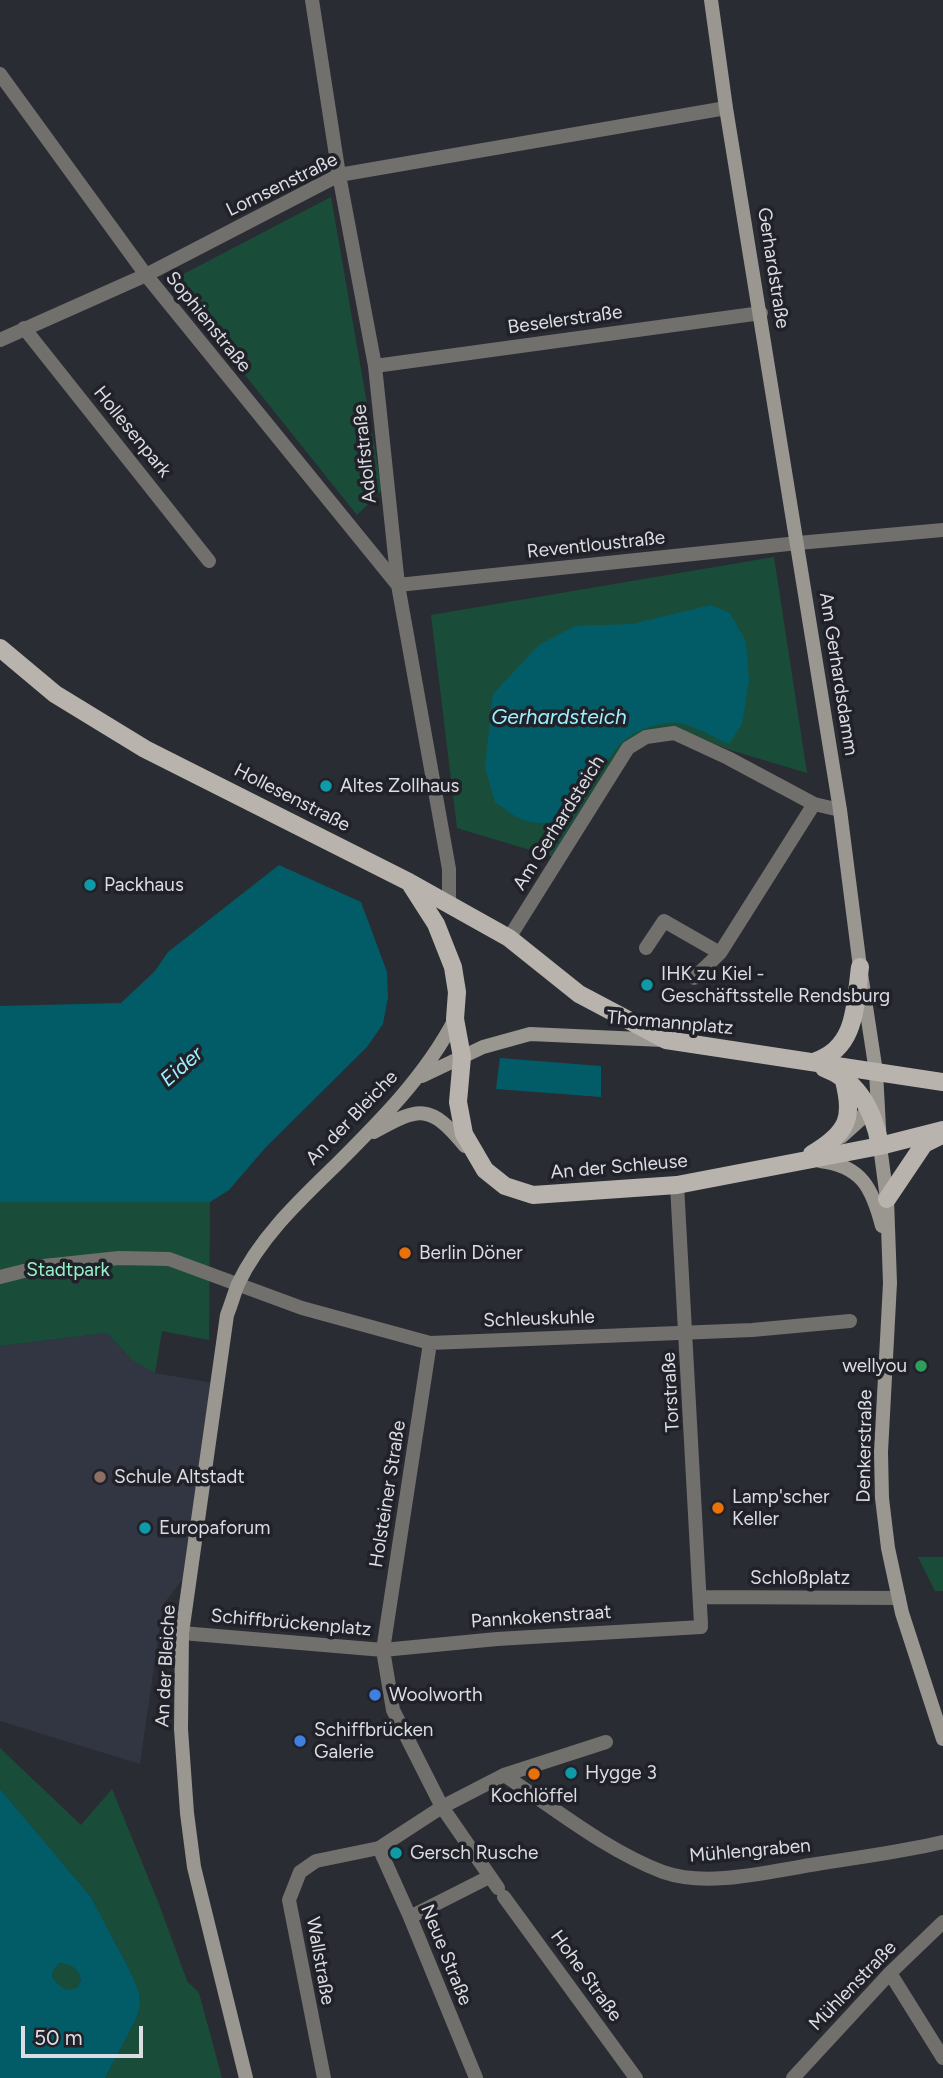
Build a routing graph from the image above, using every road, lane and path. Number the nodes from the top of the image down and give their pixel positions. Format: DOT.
graph roads {
  1 [pos="312,0"];
  2 [pos="711,0"];
  3 [pos="0,74"];
  4 [pos="726,107"];
  5 [pos="339,175"];
  6 [pos="146,275"];
  7 [pos="761,313"];
  8 [pos="24,328"];
  9 [pos="0,340"];
  10 [pos="375,366"];
  11 [pos="943,530"];
  12 [pos="798,543"];
  13 [pos="209,561"];
  14 [pos="398,585"];
  15 [pos="0,648"];
  16 [pos="814,804"];
  17 [pos="840,810"];
  18 [pos="409,882"];
  19 [pos="449,905"];
  20 [pos="509,938"];
  21 [pos="646,948"];
  22 [pos="720,953"];
  23 [pos="860,967"];
  24 [pos="694,978"];
  25 [pos="455,1019"];
  26 [pos="666,1040"];
  27 [pos="462,1057"];
  28 [pos="813,1061"];
  29 [pos="843,1077"];
  30 [pos="876,1077"];
  31 [pos="417,1078"];
  32 [pos="943,1082"];
  33 [pos="869,1106"];
  34 [pos="943,1132"];
  35 [pos="363,1138"];
  36 [pos="827,1145"];
  37 [pos="880,1146"];
  38 [pos="803,1159"];
  39 [pos="485,1170"];
  40 [pos="677,1185"];
  41 [pos="887,1199"];
  42 [pos="888,1247"];
  43 [pos="0,1277"];
  44 [pos="238,1284"];
  45 [pos="850,1321"];
  46 [pos="687,1333"];
  47 [pos="430,1343"];
  48 [pos="701,1597"];
  49 [pos="899,1598"];
  50 [pos="182,1633"];
  51 [pos="383,1650"];
  52 [pos="943,1739"];
  53 [pos="606,1742"];
  54 [pos="503,1775"];
  55 [pos="442,1807"];
  56 [pos="943,1842"];
  57 [pos="379,1848"];
  58 [pos="497,1887"];
  59 [pos="410,1917"];
  60 [pos="943,1922"];
  61 [pos="890,1973"];
  62 [pos="943,2058"];
  63 [pos="246,2078"];
  64 [pos="324,2078"];
  65 [pos="476,2078"];
  66 [pos="636,2078"];
  67 [pos="793,2078"];
  1 -- 5 [label="street, Adolfstraße"];
  2 -- 4 [label="main road, Gerhardstraße"];
  3 -- 6 [label="street, Sophienstraße"];
  4 -- 5 [label="street, Lornsenstraße"];
  4 -- 7 [label="main road, Gerhardstraße"];
  5 -- 6 [label="street, Lornsenstraße"];
  5 -- 10 [label="street, Adolfstraße"];
  6 -- 8 [label="street, Lornsenstraße"];
  6 -- 14 [label="street, Sophienstraße"];
  7 -- 10 [label="street, Beselerstraße"];
  7 -- 12 [label="main road, Gerhardstraße"];
  8 -- 9 [label="street, Lornsenstraße"];
  8 -- 13 [label="street, Hollesenpark"];
  10 -- 14 [label="street, Adolfstraße"];
  11 -- 12 [label="street, Reventloustraße"];
  12 -- 14 [label="street, Reventloustraße"];
  12 -- 17 [label="main road, Am Gerhardsdamm"];
  14 -- 19 [label="street, Adolfstraße"];
  15 -- 18 [label="main road, Hollesenstraße"];
  16 -- 17 [label="street, Am Gerhardsteich"];
  16 -- 20 [label="street, Am Gerhardsteich"];
  16 -- 22 [label="street"];
  17 -- 23 [label="main road"];
  18 -- 19 [label="main road, Hollesenstraße"];
  18 -- 25 [label="main road"];
  19 -- 20 [label="main road, Hollesenstraße"];
  20 -- 26 [label="main road, Hollesenstraße"];
  21 -- 22 [label="street"];
  22 -- 24 [label="street"];
  23 -- 28 [label="main road"];
  23 -- 30 [label="main road"];
  25 -- 27 [label="main road"];
  25 -- 31 [label="main road"];
  26 -- 27 [label="main road, Thormannplatz"];
  26 -- 28 [label="main road, Thormannplatz"];
  27 -- 31 [label="main road, An der Bleiche"];
  27 -- 39 [label="main road, An der Schleuse"];
  28 -- 29 [label="main road"];
  28 -- 30 [label="main road, Thormannplatz"];
  29 -- 33 [label="main road"];
  29 -- 36 [label="main road"];
  30 -- 32 [label="main road, Thormannplatz"];
  30 -- 33 [label="main road"];
  30 -- 37 [label="main road"];
  31 -- 35 [label="main road, An der Bleiche"];
  33 -- 36 [label="main road"];
  33 -- 37 [label="main road"];
  34 -- 37 [label="main road, An der Schleuse"];
  34 -- 41 [label="main road"];
  35 -- 39 [label="main road"];
  35 -- 44 [label="main road, An der Bleiche"];
  36 -- 38 [label="main road"];
  37 -- 38 [label="main road, An der Schleuse"];
  37 -- 41 [label="main road, Denkerstraße"];
  38 -- 40 [label="main road, An der Schleuse"];
  38 -- 42 [label="main road"];
  39 -- 40 [label="main road, An der Schleuse"];
  40 -- 46 [label="street, Torstraße"];
  41 -- 42 [label="main road, Denkerstraße"];
  42 -- 49 [label="main road, Denkerstraße"];
  43 -- 44 [label="street, Schleuskuhle"];
  44 -- 47 [label="street, Schleuskuhle"];
  44 -- 50 [label="main road, An der Bleiche"];
  45 -- 46 [label="street, Schleuskuhle"];
  46 -- 47 [label="street, Schleuskuhle"];
  46 -- 48 [label="street, Torstraße"];
  47 -- 51 [label="street, Holsteiner Straße"];
  48 -- 49 [label="street, Schloßplatz"];
  48 -- 51 [label="street, Pannkokenstraat"];
  49 -- 52 [label="main road, Denkerstraße"];
  50 -- 51 [label="street, Schiffbrückenplatz"];
  50 -- 63 [label="main road, An der Bleiche"];
  51 -- 55 [label="street, Schiffbrückenplatz"];
  53 -- 54 [label="street"];
  54 -- 55 [label="street"];
  54 -- 56 [label="street, Mühlengraben"];
  55 -- 57 [label="street"];
  55 -- 58 [label="street, Hohe Straße"];
  57 -- 59 [label="street, Neue Straße"];
  57 -- 64 [label="street, Wallstraße"];
  58 -- 59 [label="street"];
  58 -- 66 [label="street, Hohe Straße"];
  59 -- 65 [label="street, Neue Straße"];
  60 -- 61 [label="street, Mühlenstraße"];
  61 -- 62 [label="street"];
  61 -- 67 [label="street, Mühlenstraße"];
}
